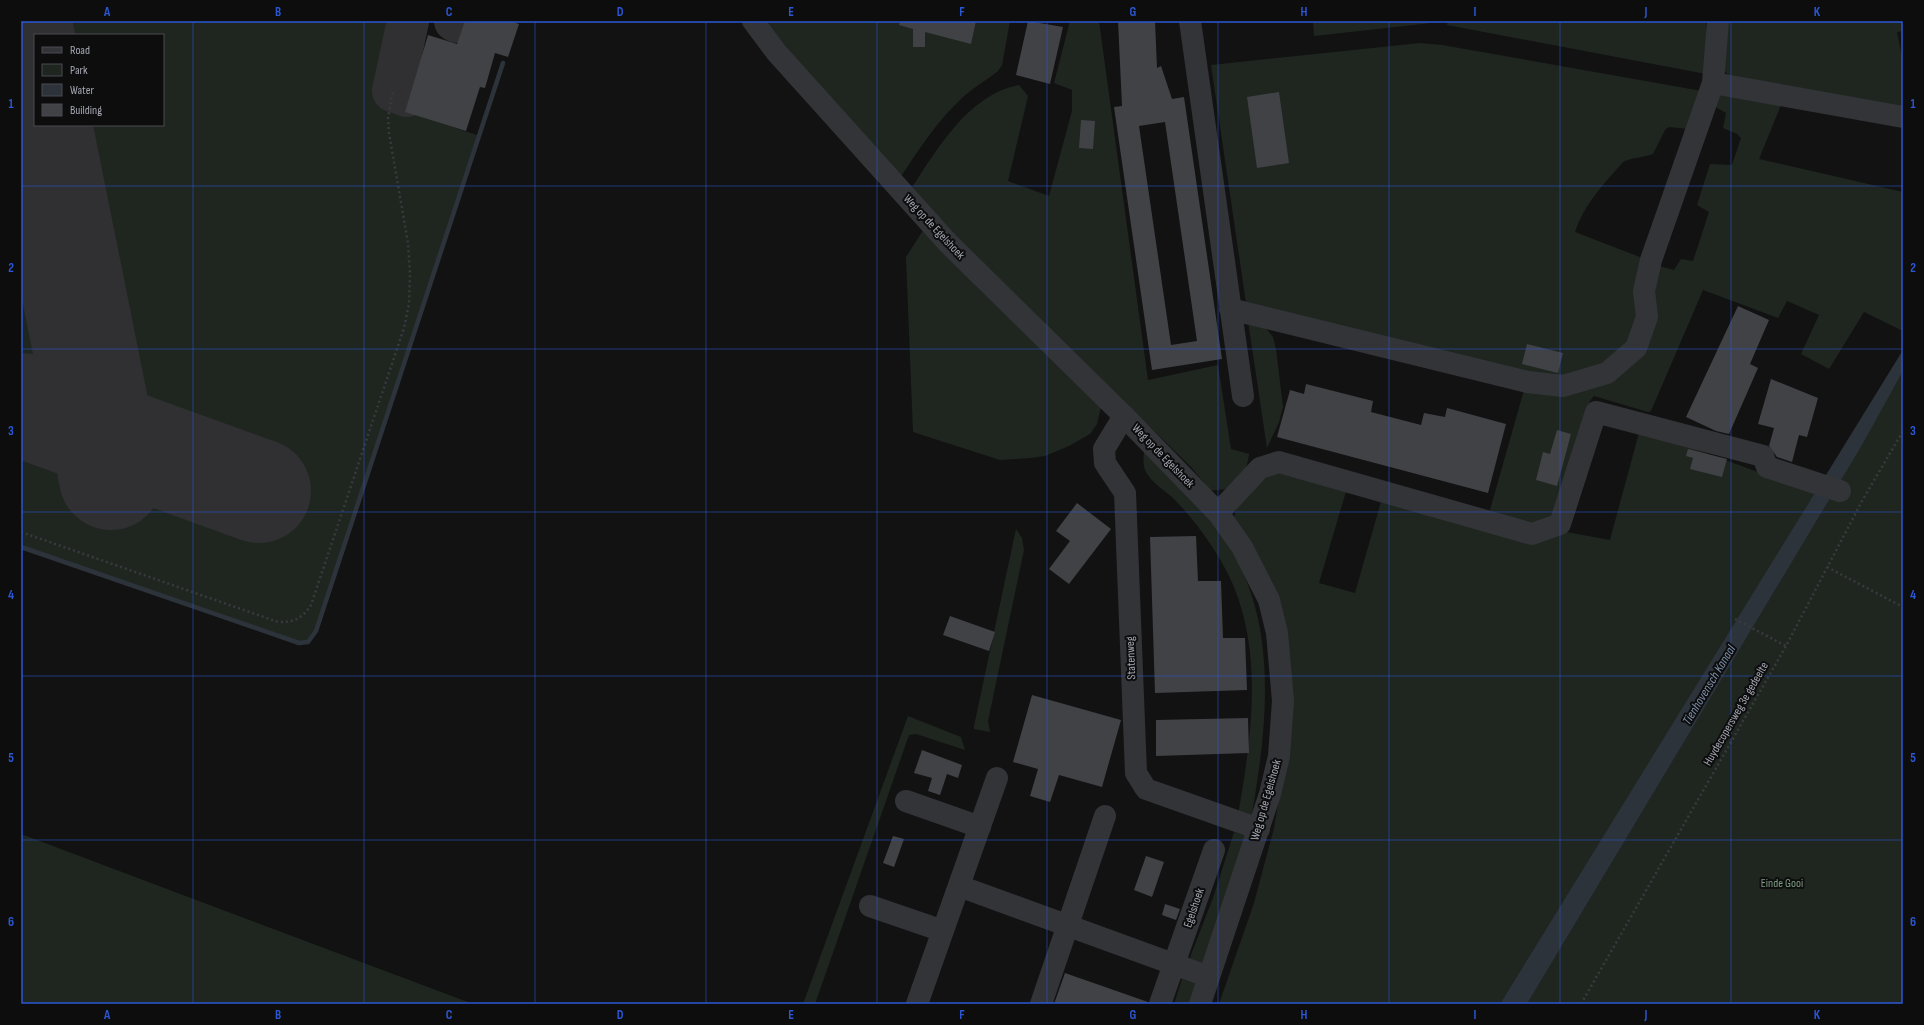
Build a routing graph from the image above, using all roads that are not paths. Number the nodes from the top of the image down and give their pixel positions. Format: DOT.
graph roads {
  1 [pos="753,21"];
  2 [pos="1190,21"];
  3 [pos="1718,21"];
  4 [pos="1712,83"];
  5 [pos="1903,117"];
  6 [pos="1230,309"];
  7 [pos="1243,396"];
  8 [pos="1124,416"];
  9 [pos="1840,492"];
  10 [pos="1218,513"];
  11 [pos="997,778"];
  12 [pos="906,801"];
  13 [pos="1106,816"];
  14 [pos="980,827"];
  15 [pos="1259,829"];
  16 [pos="1214,850"];
  17 [pos="959,886"];
  18 [pos="870,906"];
  19 [pos="1068,926"];
  20 [pos="943,931"];
  21 [pos="1174,965"];
  22 [pos="1209,977"];
  23 [pos="917,1004"];
  24 [pos="1041,1004"];
  25 [pos="1160,1004"];
  26 [pos="1200,1004"];
  1 -- 8 [label="street, Weg op de Egelshoek"];
  2 -- 6 [label="street"];
  3 -- 4 [label="street"];
  4 -- 5 [label="street"];
  4 -- 6 [label="street"];
  6 -- 7 [label="street"];
  8 -- 10 [label="street, Weg op de Egelshoek"];
  8 -- 15 [label="street, Statenweg"];
  9 -- 10 [label="street"];
  10 -- 15 [label="street, Weg op de Egelshoek"];
  11 -- 14 [label="street"];
  12 -- 14 [label="street"];
  13 -- 19 [label="street"];
  14 -- 17 [label="street"];
  15 -- 22 [label="street, Weg op de Egelshoek"];
  16 -- 21 [label="street, Egelshoek"];
  17 -- 19 [label="street"];
  17 -- 20 [label="street"];
  18 -- 20 [label="street"];
  19 -- 21 [label="street"];
  19 -- 24 [label="street"];
  20 -- 23 [label="street"];
  21 -- 22 [label="street"];
  21 -- 25 [label="street, Egelshoek"];
  22 -- 26 [label="street, Weg op de Egelshoek"];
}
